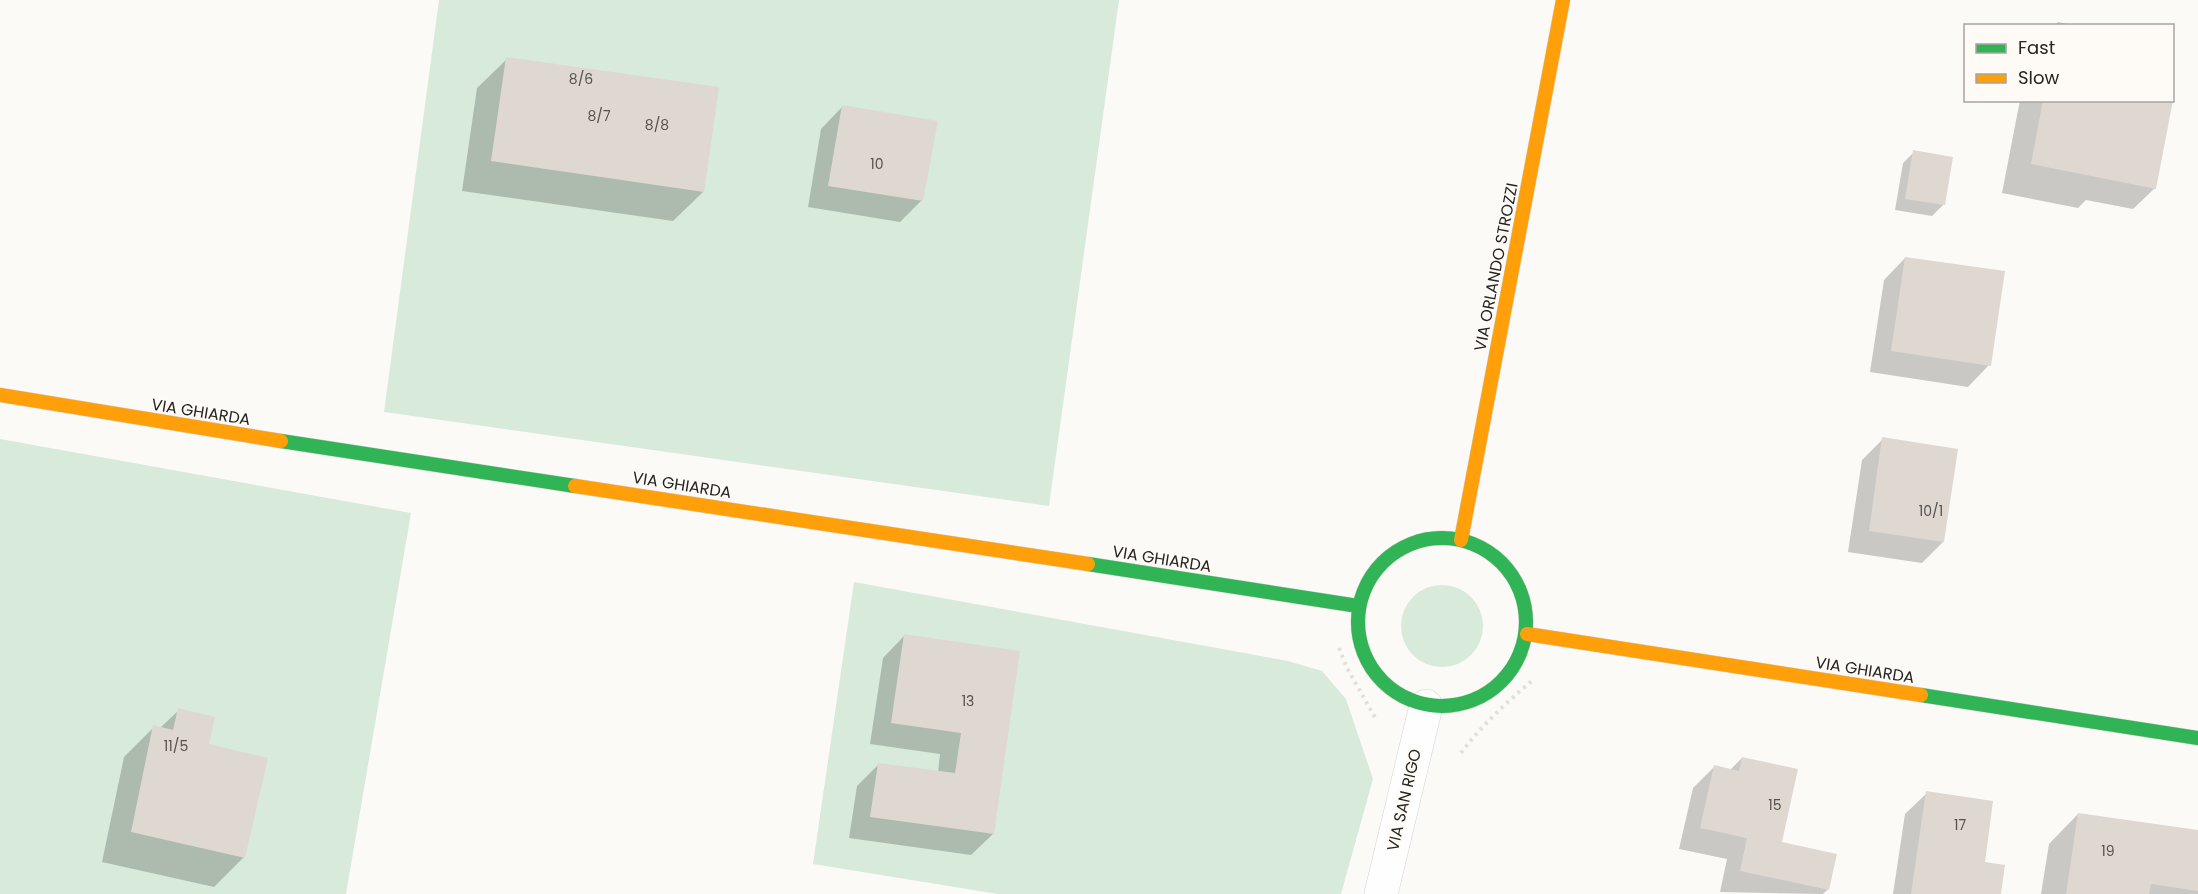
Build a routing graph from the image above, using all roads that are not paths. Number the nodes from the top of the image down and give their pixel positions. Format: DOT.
graph roads {
  1 [pos="1563,0"];
  2 [pos="0,395"];
  3 [pos="1461,540"];
  4 [pos="1358,606"];
  5 [pos="1527,634"];
  6 [pos="1426,706"];
  7 [pos="2198,738"];
  8 [pos="1381,894"];
  1 -- 3 [label="street, VIA ORLANDO STROZZI"];
  2 -- 4 [label="street, VIA GHIARDA"];
  3 -- 4 [label="street"];
  3 -- 5 [label="street"];
  4 -- 6 [label="street"];
  5 -- 6 [label="street"];
  5 -- 7 [label="street, VIA GHIARDA"];
  6 -- 8 [label="street, VIA SAN RIGO"];
}
